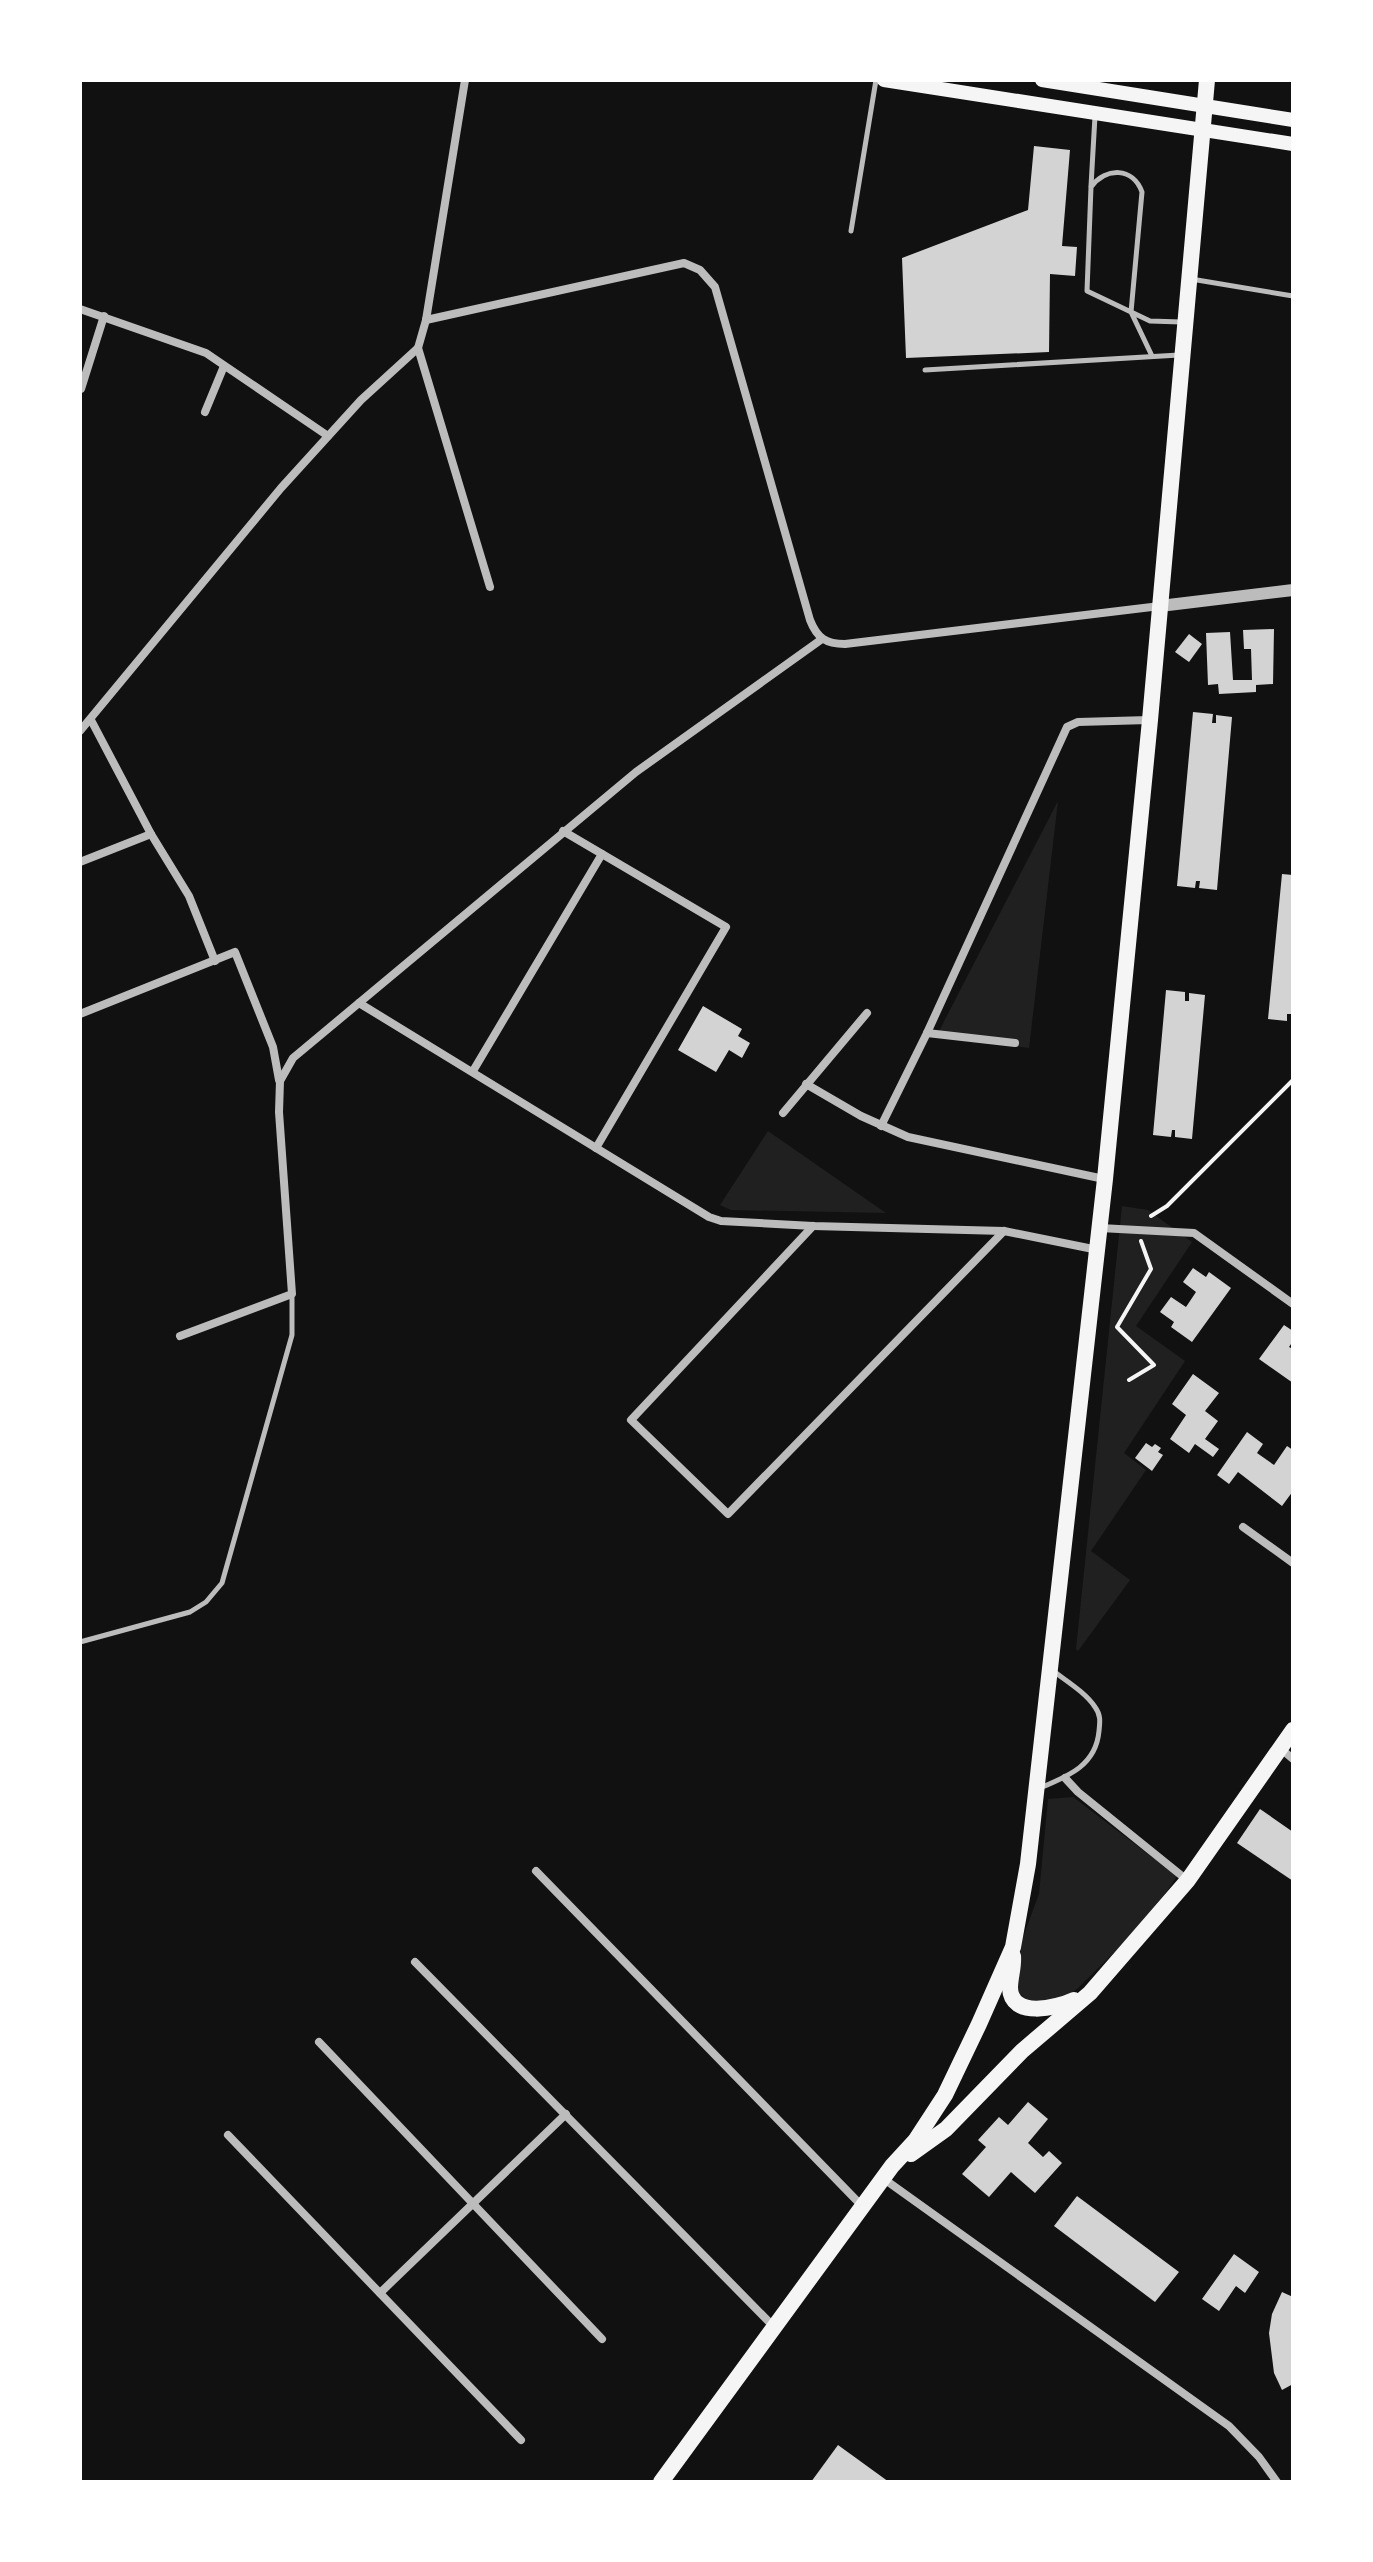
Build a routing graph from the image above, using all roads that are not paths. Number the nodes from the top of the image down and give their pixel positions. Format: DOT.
graph roads {
  1 [pos="465,80"];
  2 [pos="876,80"];
  3 [pos="884,80"];
  4 [pos="1042,80"];
  5 [pos="1207,80"];
  6 [pos="1204,105"];
  7 [pos="1095,113"];
  8 [pos="1293,120"];
  9 [pos="1203,129"];
  10 [pos="1293,144"];
  11 [pos="1091,187"];
  12 [pos="851,231"];
  13 [pos="1190,279"];
  14 [pos="1293,296"];
  15 [pos="80,309"];
  16 [pos="1131,312"];
  17 [pos="104,316"];
  18 [pos="426,320"];
  19 [pos="1186,322"];
  20 [pos="418,348"];
  21 [pos="1183,354"];
  22 [pos="1152,356"];
  23 [pos="224,366"];
  24 [pos="925,370"];
  25 [pos="81,389"];
  26 [pos="205,412"];
  27 [pos="328,436"];
  28 [pos="490,587"];
  29 [pos="1293,590"];
  30 [pos="1160,606"];
  31 [pos="822,639"];
  32 [pos="91,720"];
  33 [pos="1150,720"];
  34 [pos="80,731"];
  35 [pos="563,831"];
  36 [pos="151,834"];
  37 [pos="602,854"];
  38 [pos="80,862"];
  39 [pos="215,961"];
  40 [pos="359,1003"];
  41 [pos="867,1013"];
  42 [pos="80,1014"];
  43 [pos="927,1033"];
  44 [pos="1015,1043"];
  45 [pos="473,1071"];
  46 [pos="280,1081"];
  47 [pos="806,1084"];
  48 [pos="783,1113"];
  49 [pos="881,1126"];
  50 [pos="596,1148"];
  51 [pos="1105,1179"];
  52 [pos="813,1226"];
  53 [pos="1100,1227"];
  54 [pos="1004,1231"];
  55 [pos="1098,1250"];
  56 [pos="292,1294"];
  57 [pos="1293,1304"];
  58 [pos="180,1336"];
  59 [pos="1243,1527"];
  60 [pos="1293,1563"];
  61 [pos="80,1642"];
  62 [pos="1049,1667"];
  63 [pos="1293,1730"];
  64 [pos="1286,1754"];
  65 [pos="1065,1778"];
  66 [pos="1035,1790"];
  67 [pos="536,1871"];
  68 [pos="1188,1880"];
  69 [pos="1013,1947"];
  70 [pos="415,1962"];
  71 [pos="1090,1993"];
  72 [pos="319,2042"];
  73 [pos="566,2114"];
  74 [pos="228,2135"];
  75 [pos="888,2172"];
  76 [pos="473,2204"];
  77 [pos="863,2207"];
  78 [pos="380,2293"];
  79 [pos="774,2327"];
  80 [pos="602,2339"];
  81 [pos="521,2440"];
  82 [pos="661,2482"];
  83 [pos="1277,2482"];
  1 -- 18 [label="street"];
  2 -- 12 [label="lane"];
  3 -- 7 [label="main road"];
  4 -- 6 [label="main road"];
  5 -- 6 [label="main road"];
  6 -- 8 [label="main road"];
  6 -- 9 [label="main road"];
  7 -- 9 [label="main road"];
  7 -- 11 [label="lane"];
  9 -- 10 [label="main road"];
  9 -- 13 [label="main road"];
  11 -- 16 [label="lane"];
  11 -- 16 [label="lane"];
  13 -- 14 [label="lane"];
  13 -- 19 [label="main road"];
  15 -- 17 [label="street"];
  16 -- 19 [label="lane"];
  16 -- 22 [label="lane"];
  17 -- 23 [label="street"];
  17 -- 25 [label="street"];
  18 -- 20 [label="street"];
  18 -- 31 [label="street"];
  19 -- 21 [label="main road"];
  20 -- 27 [label="street"];
  20 -- 28 [label="street"];
  21 -- 22 [label="lane"];
  21 -- 30 [label="main road"];
  22 -- 24 [label="lane"];
  23 -- 26 [label="street"];
  23 -- 27 [label="street"];
  27 -- 32 [label="street"];
  29 -- 30 [label="street"];
  30 -- 31 [label="street"];
  30 -- 33 [label="main road"];
  31 -- 35 [label="street"];
  32 -- 34 [label="street"];
  32 -- 36 [label="street"];
  33 -- 43 [label="street"];
  33 -- 51 [label="main road"];
  35 -- 37 [label="street"];
  35 -- 40 [label="street"];
  36 -- 38 [label="street"];
  36 -- 39 [label="street"];
  37 -- 45 [label="street"];
  37 -- 50 [label="street"];
  39 -- 42 [label="street"];
  39 -- 46 [label="street"];
  40 -- 45 [label="street"];
  40 -- 46 [label="street"];
  41 -- 47 [label="street"];
  43 -- 44 [label="street"];
  43 -- 49 [label="street"];
  45 -- 50 [label="street"];
  46 -- 56 [label="street"];
  47 -- 48 [label="street"];
  47 -- 49 [label="street"];
  49 -- 51 [label="street"];
  50 -- 52 [label="street"];
  51 -- 53 [label="main road"];
  52 -- 54 [label="street"];
  52 -- 54 [label="street"];
  53 -- 55 [label="main road"];
  53 -- 57 [label="street"];
  54 -- 55 [label="street"];
  55 -- 62 [label="main road"];
  56 -- 58 [label="street"];
  56 -- 61 [label="lane"];
  59 -- 60 [label="street"];
  62 -- 65 [label="lane"];
  62 -- 66 [label="main road"];
  63 -- 64 [label="main road"];
  64 -- 68 [label="main road"];
  65 -- 66 [label="lane"];
  65 -- 68 [label="street"];
  66 -- 69 [label="main road"];
  67 -- 77 [label="street"];
  68 -- 71 [label="main road"];
  69 -- 71 [label="main road"];
  69 -- 75 [label="main road"];
  70 -- 73 [label="street"];
  71 -- 75 [label="main road"];
  72 -- 76 [label="street"];
  73 -- 76 [label="street"];
  73 -- 79 [label="street"];
  74 -- 78 [label="street"];
  75 -- 77 [label="main road"];
  75 -- 83 [label="street"];
  76 -- 78 [label="street"];
  76 -- 80 [label="street"];
  77 -- 79 [label="main road"];
  78 -- 81 [label="street"];
  79 -- 82 [label="main road"];
}
